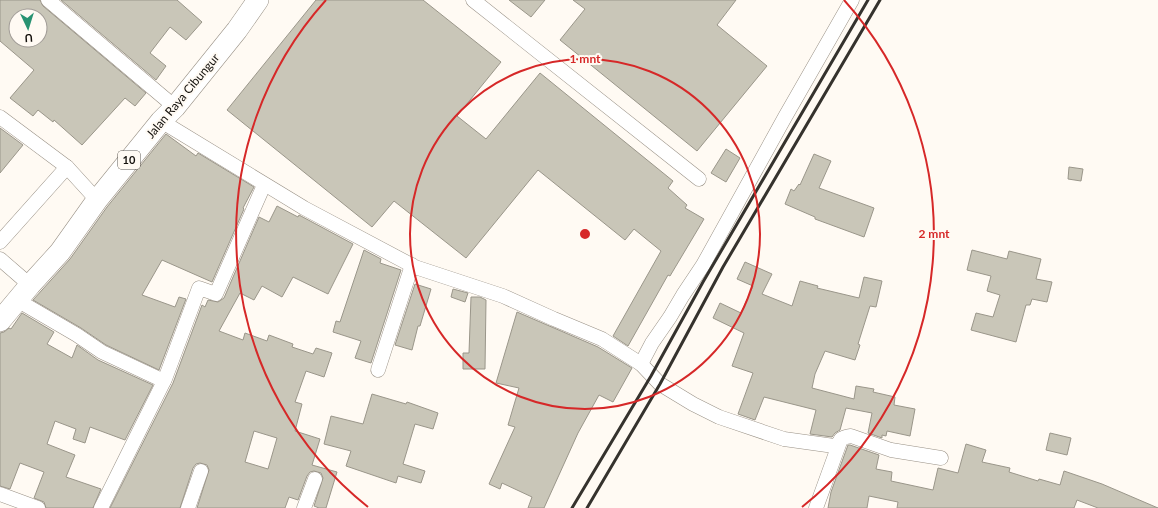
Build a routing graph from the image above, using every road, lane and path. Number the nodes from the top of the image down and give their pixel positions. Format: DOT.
graph roads {
  1 [pos="48,0"];
  2 [pos="258,0"];
  3 [pos="473,0"];
  4 [pos="852,0"];
  5 [pos="176,107"];
  6 [pos="0,117"];
  7 [pos="161,121"];
  8 [pos="67,167"];
  9 [pos="699,179"];
  10 [pos="264,184"];
  11 [pos="97,200"];
  12 [pos="0,242"];
  13 [pos="0,259"];
  14 [pos="412,265"];
  15 [pos="23,293"];
  16 [pos="0,321"];
  17 [pos="641,364"];
  18 [pos="378,370"];
  19 [pos="164,381"];
  20 [pos="841,439"];
  21 [pos="941,458"];
  22 [pos="201,471"];
  23 [pos="315,479"];
  24 [pos="0,494"];
  25 [pos="38,508"];
  26 [pos="101,508"];
  27 [pos="188,508"];
  28 [pos="304,508"];
  29 [pos="816,508"];
  1 -- 5 [label="street"];
  2 -- 5 [label="highway, Jalan Raya Cibungur / 10"];
  3 -- 9 [label="street"];
  4 -- 17 [label="street"];
  5 -- 7 [label="highway, Jalan Raya Cibungur / 10"];
  6 -- 8 [label="street"];
  7 -- 10 [label="street"];
  7 -- 11 [label="highway, Jalan Raya Cibungur / 10"];
  8 -- 11 [label="street"];
  8 -- 12 [label="street"];
  10 -- 14 [label="street"];
  10 -- 19 [label="street"];
  11 -- 15 [label="highway, Jalan Raya Cibungur / 10"];
  13 -- 15 [label="street"];
  14 -- 17 [label="street"];
  14 -- 18 [label="street"];
  15 -- 16 [label="highway, Jalan Raya Cibungur / 10"];
  15 -- 19 [label="street"];
  17 -- 20 [label="street"];
  19 -- 26 [label="street"];
  20 -- 21 [label="street"];
  20 -- 29 [label="street"];
  22 -- 27 [label="street"];
  23 -- 28 [label="street"];
  24 -- 25 [label="street"];
}
